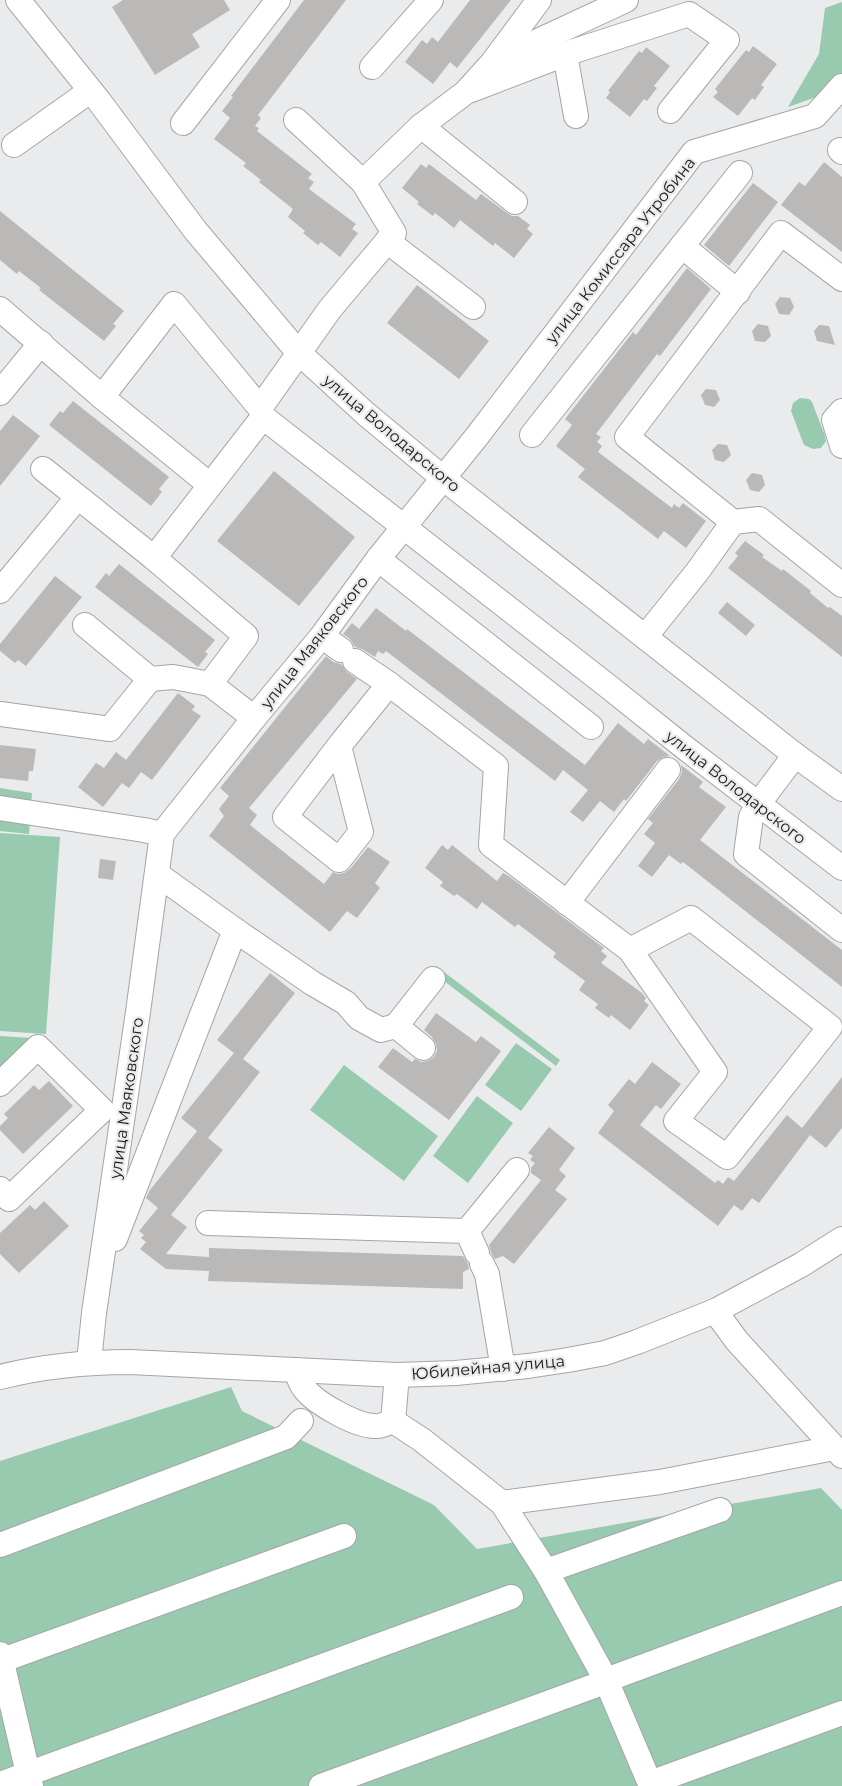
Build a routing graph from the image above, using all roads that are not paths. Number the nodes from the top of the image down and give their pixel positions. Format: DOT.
graph roads {
  1 [pos="18,0"];
  2 [pos="278,0"];
  3 [pos="431,0"];
  4 [pos="539,0"];
  5 [pos="626,0"];
  6 [pos="565,54"];
  7 [pos="493,62"];
  8 [pos="372,67"];
  9 [pos="842,86"];
  10 [pos="90,91"];
  11 [pos="466,92"];
  12 [pos="670,111"];
  13 [pos="576,116"];
  14 [pos="296,120"];
  15 [pos="183,123"];
  16 [pos="421,126"];
  17 [pos="14,145"];
  18 [pos="740,173"];
  19 [pos="363,182"];
  20 [pos="515,202"];
  21 [pos="387,241"];
  22 [pos="682,246"];
  23 [pos="842,279"];
  24 [pos="738,292"];
  25 [pos="473,307"];
  26 [pos="0,309"];
  27 [pos="41,343"];
  28 [pos="298,351"];
  29 [pos="0,393"];
  30 [pos="102,398"];
  31 [pos="842,411"];
  32 [pos="261,412"];
  33 [pos="532,435"];
  34 [pos="842,446"];
  35 [pos="43,470"];
  36 [pos="443,478"];
  37 [pos="210,485"];
  38 [pos="77,498"];
  39 [pos="733,522"];
  40 [pos="403,528"];
  41 [pos="154,558"];
  42 [pos="378,559"];
  43 [pos="842,585"];
  44 [pos="0,591"];
  45 [pos="84,625"];
  46 [pos="645,637"];
  47 [pos="339,649"];
  48 [pos="150,679"];
  49 [pos="210,684"];
  50 [pos="388,684"];
  51 [pos="0,714"];
  52 [pos="254,718"];
  53 [pos="591,727"];
  54 [pos="339,746"];
  55 [pos="795,755"];
  56 [pos="676,759"];
  57 [pos="842,789"];
  58 [pos="759,803"];
  59 [pos="0,808"];
  60 [pos="162,834"];
  61 [pos="842,868"];
  62 [pos="157,874"];
  63 [pos="567,903"];
  64 [pos="235,930"];
  65 [pos="842,930"];
  66 [pos="630,950"];
  67 [pos="433,979"];
  68 [pos="396,1026"];
  69 [pos="423,1048"];
  70 [pos="0,1084"];
  71 [pos="113,1111"];
  72 [pos="518,1170"];
  73 [pos="0,1190"];
  74 [pos="208,1223"];
  75 [pos="467,1231"];
  76 [pos="842,1239"];
  77 [pos="99,1281"];
  78 [pos="715,1311"];
  79 [pos="89,1362"];
  80 [pos="503,1369"];
  81 [pos="296,1370"];
  82 [pos="397,1375"];
  83 [pos="0,1377"];
  84 [pos="300,1421"];
  85 [pos="393,1421"];
  86 [pos="838,1452"];
  87 [pos="502,1503"];
  88 [pos="720,1510"];
  89 [pos="344,1536"];
  90 [pos="0,1545"];
  91 [pos="546,1571"];
  92 [pos="842,1593"];
  93 [pos="511,1597"];
  94 [pos="0,1659"];
  95 [pos="600,1683"];
  96 [pos="842,1713"];
  97 [pos="30,1780"];
  98 [pos="0,1784"];
  99 [pos="650,1784"];
  100 [pos="321,1786"];
  1 -- 10 [label="street, улица Володарского"];
  2 -- 15 [label="street"];
  3 -- 8 [label="street"];
  4 -- 7 [label="street"];
  5 -- 7 [label="street"];
  6 -- 11 [label="street"];
  6 -- 12 [label="street"];
  6 -- 13 [label="street"];
  7 -- 11 [label="street"];
  9 -- 36 [label="street, улица Комиссара Утробина"];
  10 -- 17 [label="street"];
  10 -- 28 [label="street, улица Володарского"];
  11 -- 16 [label="street"];
  14 -- 19 [label="street"];
  16 -- 19 [label="street"];
  16 -- 20 [label="street"];
  18 -- 22 [label="street"];
  19 -- 21 [label="street"];
  21 -- 25 [label="street"];
  21 -- 28 [label="street"];
  22 -- 24 [label="street"];
  22 -- 33 [label="street"];
  23 -- 24 [label="street"];
  24 -- 39 [label="street"];
  26 -- 27 [label="street"];
  27 -- 29 [label="street"];
  27 -- 30 [label="street"];
  28 -- 32 [label="street"];
  28 -- 36 [label="street, улица Володарского"];
  30 -- 32 [label="street, улица Володарского"];
  30 -- 37 [label="street"];
  31 -- 34 [label="street"];
  32 -- 37 [label="street"];
  32 -- 40 [label="street, улица Володарского"];
  35 -- 38 [label="street"];
  36 -- 40 [label="street, улица Маяковского"];
  36 -- 46 [label="street, улица Володарского"];
  37 -- 41 [label="street"];
  38 -- 41 [label="street"];
  38 -- 44 [label="street"];
  39 -- 43 [label="street"];
  39 -- 46 [label="street"];
  40 -- 42 [label="street, улица Маяковского"];
  40 -- 56 [label="street, улица Володарского"];
  41 -- 49 [label="street"];
  42 -- 47 [label="street, улица Маяковского"];
  42 -- 53 [label="street"];
  45 -- 48 [label="street"];
  46 -- 55 [label="street, улица Володарского"];
  47 -- 50 [label="street"];
  47 -- 52 [label="street, улица Маяковского"];
  48 -- 49 [label="street"];
  48 -- 51 [label="street"];
  49 -- 52 [label="street"];
  50 -- 54 [label="street"];
  50 -- 63 [label="street"];
  52 -- 60 [label="street, улица Маяковского"];
  55 -- 57 [label="street, улица Володарского"];
  55 -- 58 [label="street"];
  56 -- 58 [label="street, улица Володарского"];
  56 -- 63 [label="street"];
  58 -- 61 [label="street, улица Володарского"];
  58 -- 65 [label="street"];
  59 -- 60 [label="street"];
  60 -- 62 [label="street, улица Маяковского"];
  62 -- 64 [label="street"];
  62 -- 71 [label="street, улица Маяковского"];
  63 -- 66 [label="street"];
  64 -- 68 [label="street"];
  64 -- 77 [label="street"];
  66 -- 66 [label="street"];
  67 -- 68 [label="street"];
  68 -- 69 [label="street"];
  70 -- 71 [label="street"];
  71 -- 73 [label="street"];
  71 -- 77 [label="street, улица Маяковского"];
  72 -- 75 [label="street"];
  74 -- 75 [label="street"];
  75 -- 80 [label="street"];
  76 -- 78 [label="street, Юбилейная улица"];
  77 -- 79 [label="street, улица Маяковского"];
  78 -- 80 [label="street, Юбилейная улица"];
  78 -- 86 [label="street"];
  79 -- 81 [label="street, Юбилейная улица"];
  79 -- 83 [label="street, Юбилейная улица"];
  80 -- 82 [label="street, Юбилейная улица"];
  81 -- 82 [label="street, Юбилейная улица"];
  81 -- 85 [label="street"];
  82 -- 85 [label="street"];
  84 -- 90 [label="street"];
  85 -- 87 [label="street"];
  86 -- 87 [label="street"];
  87 -- 91 [label="street"];
  88 -- 91 [label="street"];
  89 -- 94 [label="street"];
  91 -- 95 [label="street"];
  92 -- 95 [label="street"];
  93 -- 97 [label="street"];
  94 -- 97 [label="street"];
  95 -- 99 [label="street"];
  95 -- 100 [label="street"];
  96 -- 99 [label="street"];
  97 -- 98 [label="street"];
}
